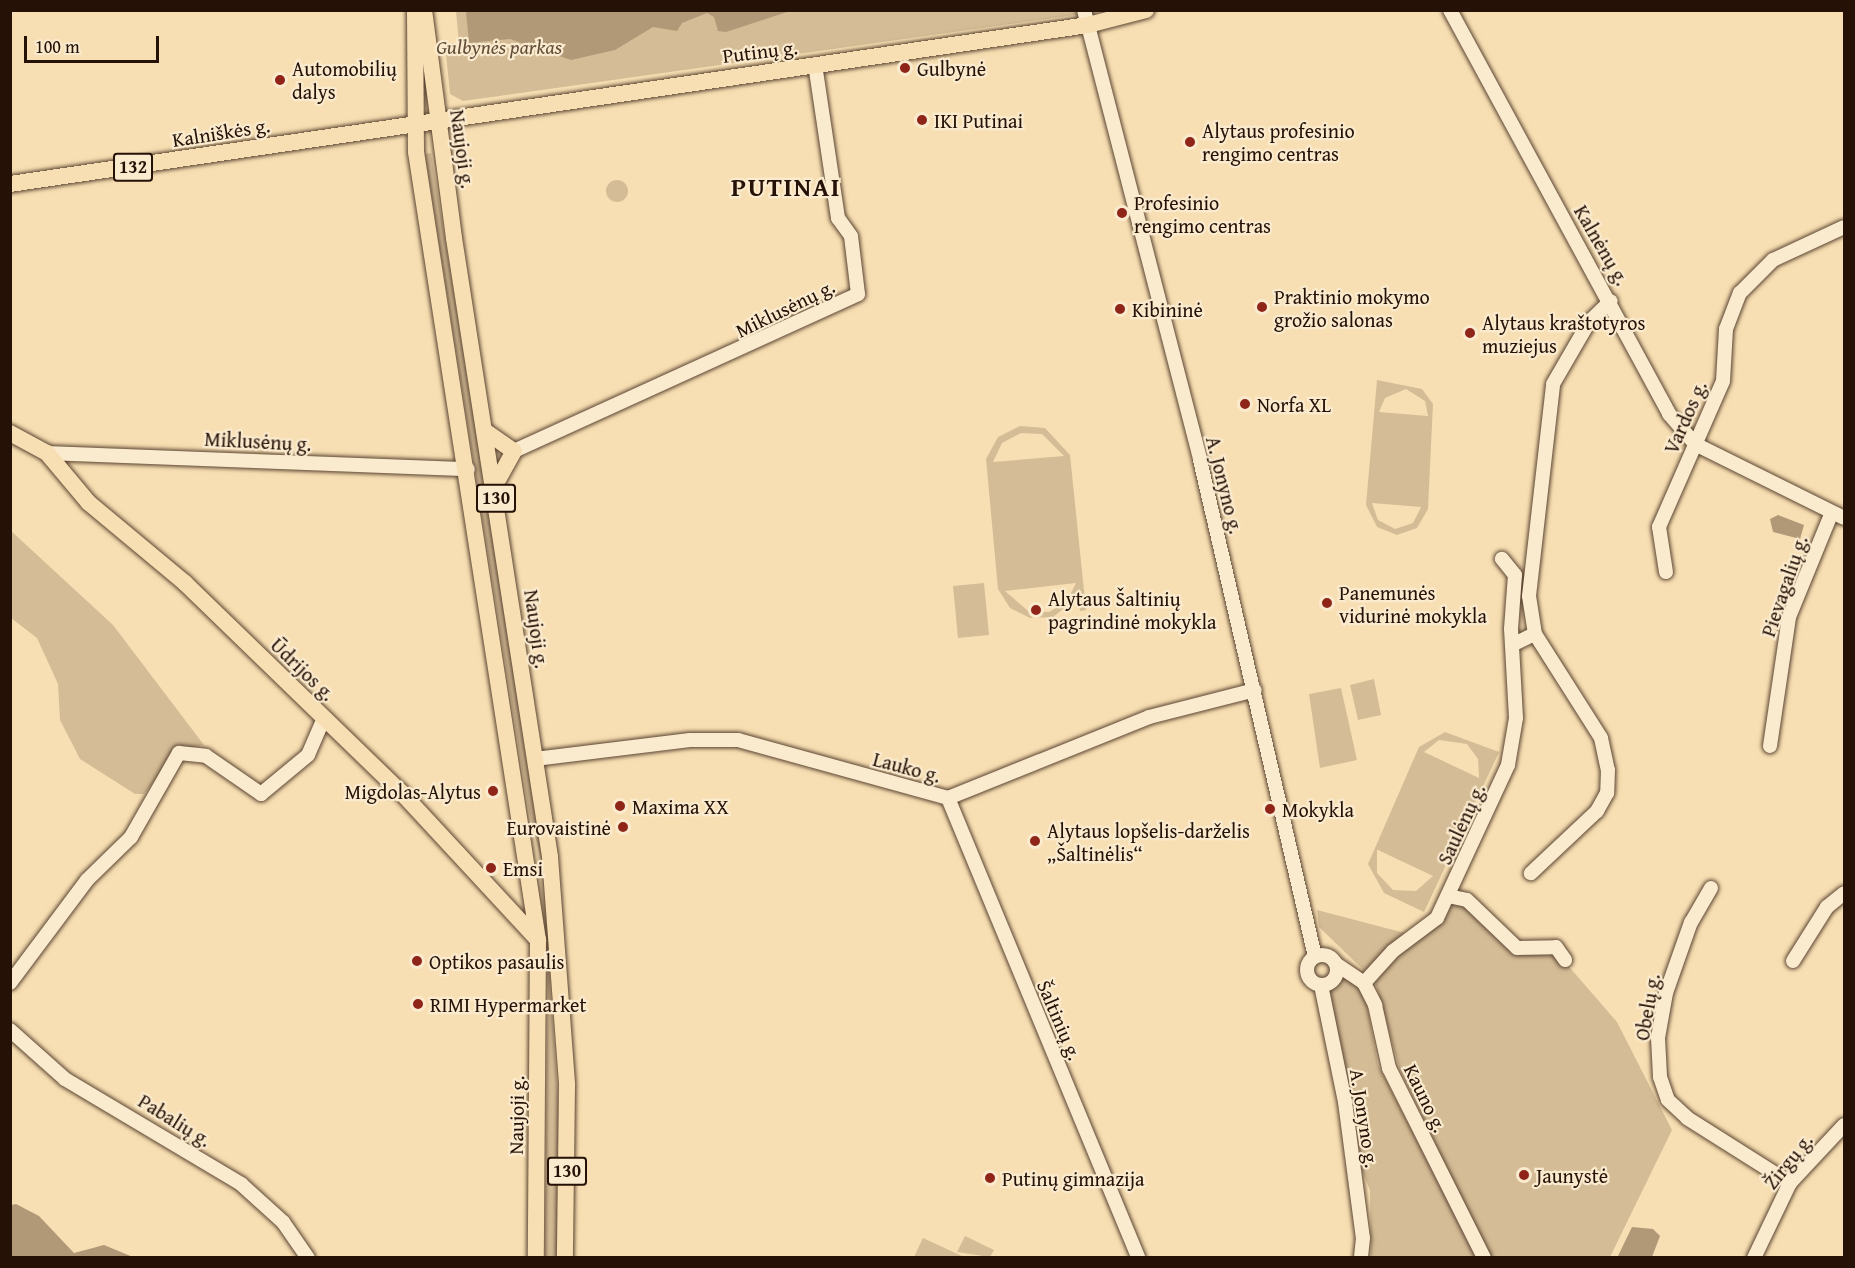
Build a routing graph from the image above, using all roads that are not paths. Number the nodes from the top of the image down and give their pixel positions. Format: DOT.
graph roads {
  1 [pos="415,10"];
  2 [pos="424,10"];
  3 [pos="1146,10"];
  4 [pos="1450,10"];
  5 [pos="1086,18"];
  6 [pos="815,65"];
  7 [pos="437,121"];
  8 [pos="415,124"];
  9 [pos="10,184"];
  10 [pos="1845,226"];
  11 [pos="1611,301"];
  12 [pos="485,431"];
  13 [pos="10,433"];
  14 [pos="1695,444"];
  15 [pos="514,451"];
  16 [pos="47,453"];
  17 [pos="468,469"];
  18 [pos="494,487"];
  19 [pos="1838,515"];
  20 [pos="1502,559"];
  21 [pos="1666,572"];
  22 [pos="1535,634"];
  23 [pos="1512,645"];
  24 [pos="1255,690"];
  25 [pos="324,718"];
  26 [pos="1770,746"];
  27 [pos="535,759"];
  28 [pos="948,798"];
  29 [pos="1531,873"];
  30 [pos="1711,888"];
  31 [pos="1845,893"];
  32 [pos="1448,896"];
  33 [pos="558,939"];
  34 [pos="538,940"];
  35 [pos="1316,957"];
  36 [pos="1565,960"];
  37 [pos="1793,961"];
  38 [pos="1336,964"];
  39 [pos="10,982"];
  40 [pos="1364,983"];
  41 [pos="1321,985"];
  42 [pos="10,1030"];
  43 [pos="1845,1125"];
  44 [pos="1790,1183"];
  45 [pos="308,1257"];
  46 [pos="536,1257"];
  47 [pos="565,1257"];
  48 [pos="1140,1257"];
  49 [pos="1361,1257"];
  50 [pos="1484,1257"];
  51 [pos="1754,1257"];
  1 -- 8 [label="main road, Naujoji g."];
  2 -- 7 [label="main road, Naujoji g. / 130"];
  3 -- 5 [label="main road, Putinų g."];
  4 -- 11 [label="street, Kalnėnų g."];
  5 -- 6 [label="main road, Putinų g."];
  5 -- 24 [label="street, A. Jonyno g."];
  6 -- 7 [label="main road, Putinų g."];
  6 -- 15 [label="street, Miklusėnų g."];
  7 -- 8 [label="main road, Kalniškės g. / 132"];
  7 -- 12 [label="main road, Naujoji g. / 130"];
  8 -- 9 [label="main road, Kalniškės g. / 132"];
  8 -- 17 [label="main road, Naujoji g. / 130"];
  10 -- 14 [label="street, Vardos g."];
  11 -- 14 [label="street, Kalnėnų g."];
  11 -- 22 [label="street"];
  12 -- 15 [label="main road"];
  12 -- 18 [label="main road, Naujoji g. / 130"];
  13 -- 16 [label="main road, Ūdrijos g."];
  14 -- 19 [label="street, Kalnėnų g."];
  14 -- 21 [label="street, Vardos g."];
  15 -- 18 [label="main road"];
  16 -- 17 [label="street, Miklusėnų g."];
  16 -- 25 [label="main road, Ūdrijos g."];
  17 -- 34 [label="main road, Naujoji g. / 130"];
  18 -- 27 [label="main road, Naujoji g. / 130"];
  19 -- 26 [label="street, Pievagalių g."];
  20 -- 23 [label="street, Saulėnų g."];
  22 -- 23 [label="street"];
  22 -- 29 [label="street"];
  23 -- 32 [label="street, Saulėnų g."];
  24 -- 28 [label="street, Lauko g."];
  24 -- 35 [label="street, A. Jonyno g."];
  25 -- 34 [label="main road, Ūdrijos g."];
  25 -- 39 [label="street"];
  27 -- 28 [label="street, Lauko g."];
  27 -- 33 [label="main road, Naujoji g. / 130"];
  28 -- 48 [label="street, Šaltinių g."];
  30 -- 44 [label="street, Obelų g."];
  31 -- 37 [label="street"];
  32 -- 36 [label="street"];
  32 -- 40 [label="street, Saulėnų g."];
  33 -- 34 [label="main road"];
  33 -- 47 [label="main road, Naujoji g. / 130"];
  34 -- 46 [label="main road, Naujoji g. / 130"];
  35 -- 38 [label="street"];
  35 -- 41 [label="street"];
  38 -- 40 [label="street"];
  38 -- 41 [label="street"];
  40 -- 50 [label="street, Kauno g."];
  41 -- 49 [label="street, A. Jonyno g."];
  42 -- 45 [label="street, Pabalių g."];
  43 -- 44 [label="street, Žirgų g."];
  44 -- 51 [label="street, Žirgų g."];
}
